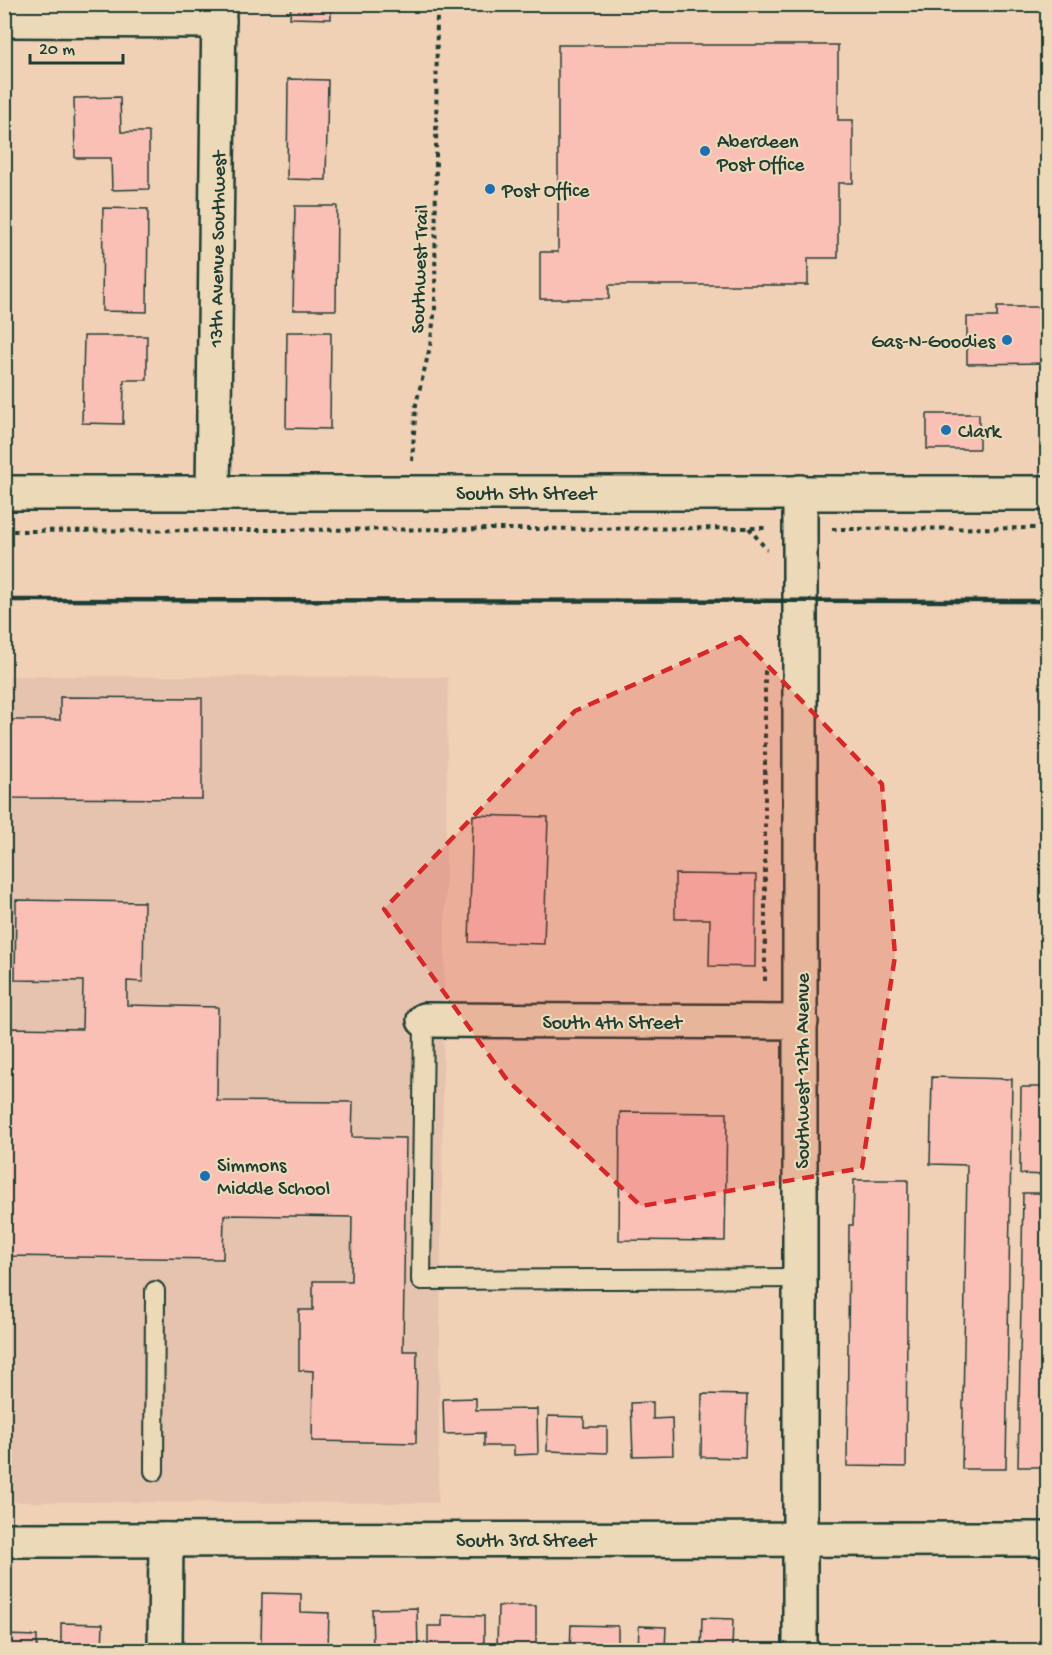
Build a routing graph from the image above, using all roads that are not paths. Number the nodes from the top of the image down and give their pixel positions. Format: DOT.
graph roads {
  1 [pos="219,13"];
  2 [pos="4,20"];
  3 [pos="800,492"];
  4 [pos="1047,492"];
  5 [pos="4,493"];
  6 [pos="213,493"];
  7 [pos="424,1020"];
  8 [pos="801,1022"];
  9 [pos="801,1278"];
  10 [pos="155,1291"];
  11 [pos="154,1471"];
  12 [pos="802,1538"];
  13 [pos="1047,1539"];
  14 [pos="4,1540"];
  15 [pos="166,1540"];
  16 [pos="165,1650"];
  17 [pos="800,1650"];
  1 -- 2 [label="street"];
  1 -- 6 [label="street, 13th Avenue Southwest"];
  3 -- 4 [label="street, South 5th Street"];
  3 -- 6 [label="street, South 5th Street"];
  3 -- 8 [label="street, Southwest 12th Avenue"];
  5 -- 6 [label="street, South 5th Street"];
  7 -- 8 [label="street, South 4th Street"];
  7 -- 9 [label="lane"];
  8 -- 9 [label="street, Southwest 12th Avenue"];
  9 -- 12 [label="street, Southwest 12th Avenue"];
  10 -- 11 [label="lane"];
  12 -- 13 [label="street, South 3rd Street"];
  12 -- 15 [label="street, South 3rd Street"];
  12 -- 17 [label="street, Southwest 12th Avenue"];
  14 -- 15 [label="street, South 3rd Street"];
  15 -- 16 [label="street"];
}
